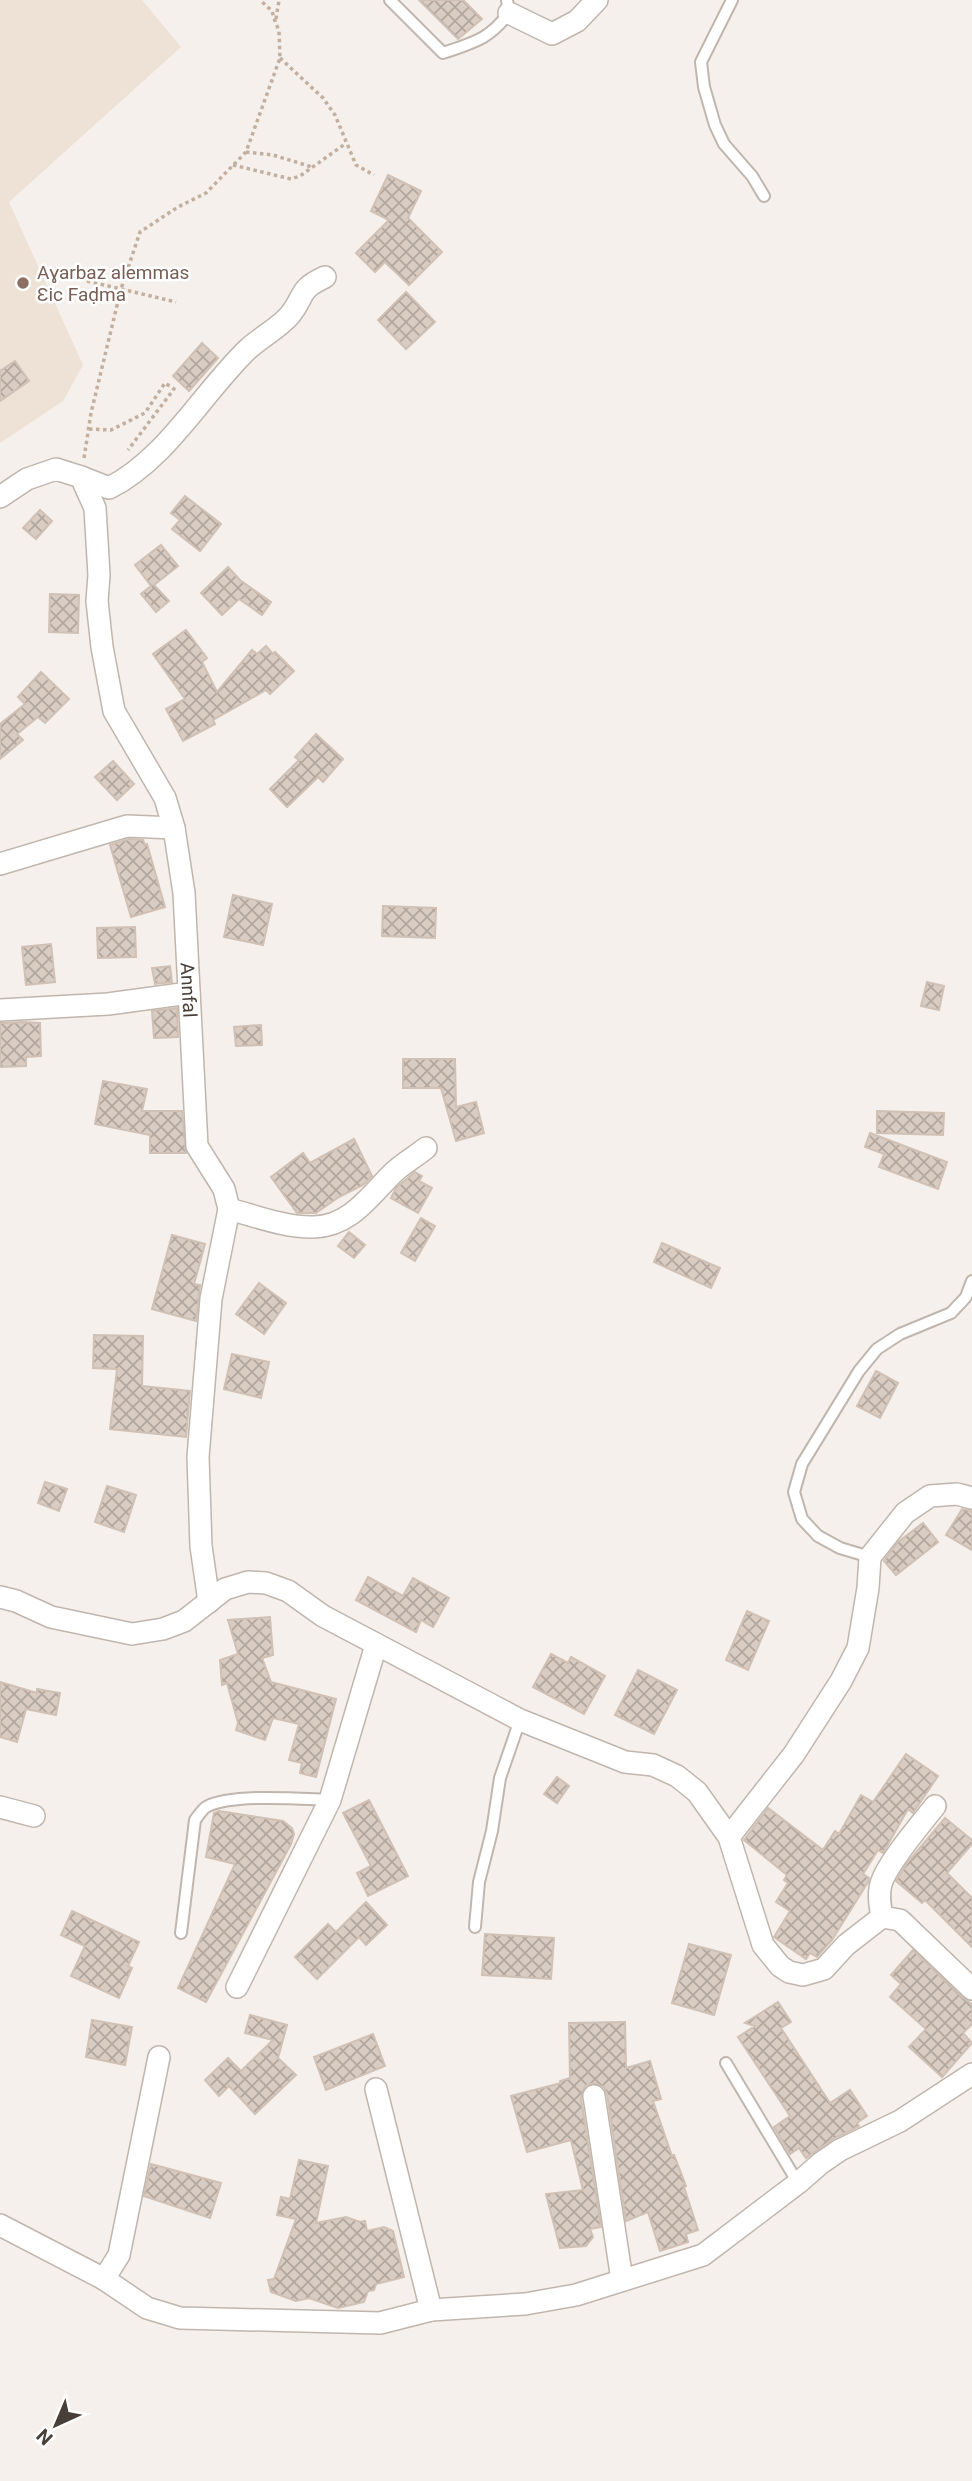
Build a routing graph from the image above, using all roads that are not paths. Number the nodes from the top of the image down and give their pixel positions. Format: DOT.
graph roads {
  1 [pos="390,0"];
  2 [pos="597,0"];
  3 [pos="732,0"];
  4 [pos="508,6"];
  5 [pos="764,196"];
  6 [pos="325,277"];
  7 [pos="81,477"];
  8 [pos="0,497"];
  9 [pos="174,828"];
  10 [pos="0,864"];
  11 [pos="189,993"];
  12 [pos="0,1010"];
  13 [pos="426,1148"];
  14 [pos="229,1209"];
  15 [pos="972,1280"];
  16 [pos="972,1498"];
  17 [pos="870,1557"];
  18 [pos="0,1597"];
  19 [pos="209,1602"];
  20 [pos="376,1645"];
  21 [pos="520,1720"];
  22 [pos="330,1800"];
  23 [pos="936,1806"];
  24 [pos="0,1807"];
  25 [pos="34,1816"];
  26 [pos="729,1837"];
  27 [pos="881,1917"];
  28 [pos="475,1927"];
  29 [pos="181,1933"];
  30 [pos="237,1987"];
  31 [pos="972,1989"];
  32 [pos="159,2057"];
  33 [pos="726,2063"];
  34 [pos="972,2074"];
  35 [pos="376,2089"];
  36 [pos="594,2096"];
  37 [pos="798,2183"];
  38 [pos="0,2225"];
  39 [pos="104,2279"];
  40 [pos="622,2280"];
  41 [pos="431,2310"];
  1 -- 4 [label="lane"];
  2 -- 4 [label="street"];
  3 -- 5 [label="lane"];
  6 -- 7 [label="street"];
  7 -- 8 [label="street"];
  7 -- 9 [label="street, Annfal"];
  9 -- 10 [label="street"];
  9 -- 11 [label="street, Annfal"];
  11 -- 12 [label="street"];
  11 -- 14 [label="street, Annfal"];
  13 -- 14 [label="street"];
  14 -- 19 [label="street"];
  15 -- 17 [label="lane"];
  16 -- 17 [label="street"];
  17 -- 26 [label="street"];
  18 -- 19 [label="street"];
  19 -- 20 [label="street"];
  20 -- 21 [label="street"];
  20 -- 22 [label="street"];
  21 -- 26 [label="street"];
  21 -- 28 [label="lane"];
  22 -- 29 [label="lane"];
  22 -- 30 [label="street"];
  23 -- 27 [label="street"];
  24 -- 25 [label="street"];
  26 -- 27 [label="street"];
  27 -- 31 [label="street"];
  32 -- 39 [label="street"];
  33 -- 37 [label="lane"];
  34 -- 37 [label="street"];
  35 -- 41 [label="street"];
  36 -- 40 [label="street"];
  37 -- 40 [label="street"];
  38 -- 39 [label="street"];
  39 -- 41 [label="street"];
  40 -- 41 [label="street"];
}
